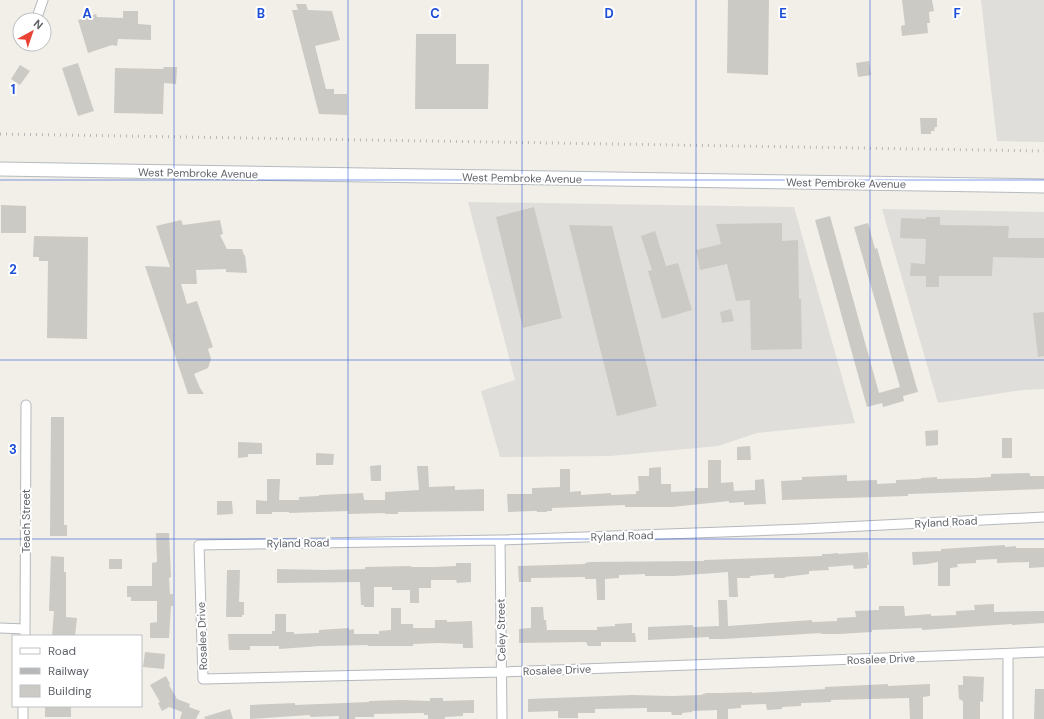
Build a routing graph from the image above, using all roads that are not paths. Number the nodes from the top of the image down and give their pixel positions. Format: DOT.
graph roads {
  1 [pos="43,0"];
  2 [pos="39,12"];
  3 [pos="0,170"];
  4 [pos="1044,186"];
  5 [pos="26,405"];
  6 [pos="1044,517"];
  7 [pos="500,540"];
  8 [pos="199,545"];
  9 [pos="0,628"];
  10 [pos="25,632"];
  11 [pos="1044,652"];
  12 [pos="1008,654"];
  13 [pos="502,672"];
  14 [pos="23,707"];
  15 [pos="23,719"];
  16 [pos="502,719"];
  17 [pos="1008,719"];
  1 -- 2 [label="street"];
  3 -- 4 [label="main road, West Pembroke Avenue"];
  5 -- 10 [label="street, Teach Street"];
  6 -- 7 [label="street, Ryland Road"];
  7 -- 8 [label="street, Ryland Road"];
  7 -- 13 [label="street, Celey Street"];
  8 -- 13 [label="street, Rosalee Drive"];
  9 -- 10 [label="street"];
  11 -- 12 [label="street, Rosalee Drive"];
  12 -- 13 [label="street, Rosalee Drive"];
  12 -- 17 [label="street"];
  13 -- 16 [label="street, Celey Street"];
  14 -- 15 [label="street"];
}
